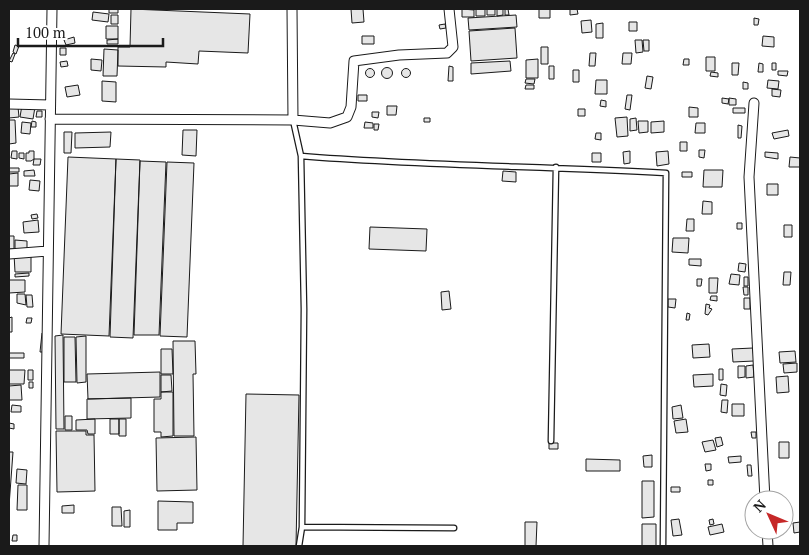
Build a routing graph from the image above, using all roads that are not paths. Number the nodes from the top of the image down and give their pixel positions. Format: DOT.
graph roads {
  1 [pos="52,9"];
  2 [pos="292,9"];
  3 [pos="449,9"];
  4 [pos="754,103"];
  5 [pos="9,104"];
  6 [pos="50,105"];
  7 [pos="50,119"];
  8 [pos="292,120"];
  9 [pos="301,156"];
  10 [pos="556,167"];
  11 [pos="48,250"];
  12 [pos="9,254"];
  13 [pos="551,441"];
  14 [pos="765,490"];
  15 [pos="302,526"];
  16 [pos="454,528"];
  17 [pos="44,546"];
  18 [pos="299,546"];
  19 [pos="664,546"];
  1 -- 6 [label="street"];
  2 -- 8 [label="street"];
  3 -- 8 [label="street"];
  4 -- 14 [label="street"];
  5 -- 6 [label="street"];
  6 -- 7 [label="street"];
  7 -- 8 [label="street"];
  7 -- 11 [label="street"];
  8 -- 9 [label="lane"];
  9 -- 10 [label="lane"];
  9 -- 15 [label="lane"];
  10 -- 13 [label="lane"];
  10 -- 19 [label="lane"];
  11 -- 12 [label="street"];
  11 -- 17 [label="street"];
  15 -- 16 [label="lane"];
  15 -- 18 [label="lane"];
}
